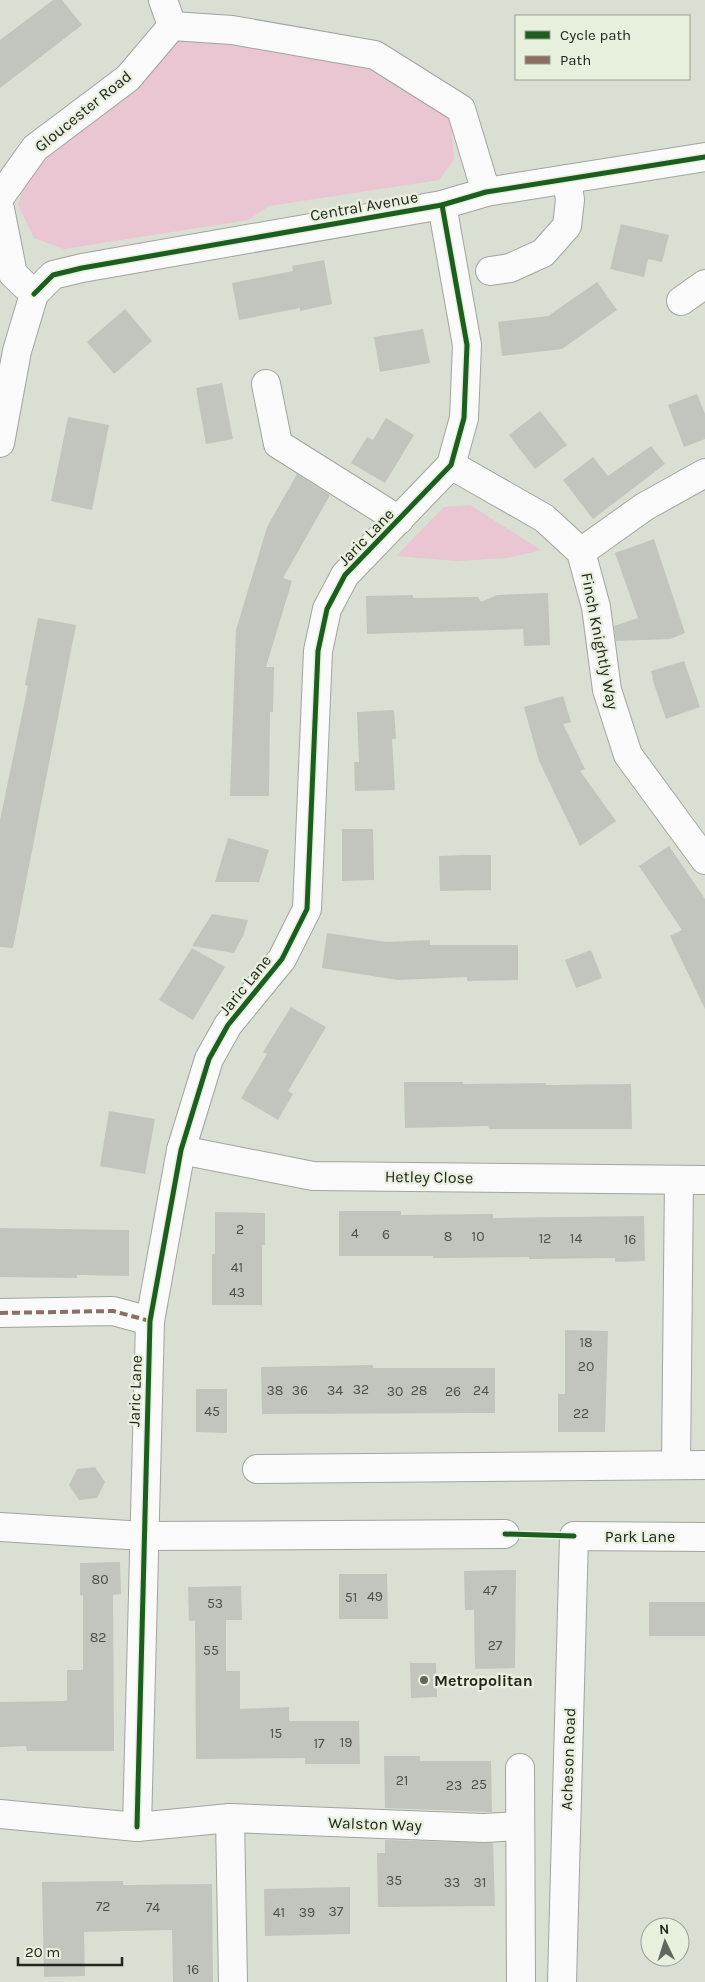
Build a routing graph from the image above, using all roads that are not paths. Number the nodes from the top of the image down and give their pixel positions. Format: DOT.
graph roads {
  1 [pos="163,0"];
  2 [pos="172,26"];
  3 [pos="705,156"];
  4 [pos="566,179"];
  5 [pos="486,192"];
  6 [pos="0,197"];
  7 [pos="442,204"];
  8 [pos="0,209"];
  9 [pos="490,271"];
  10 [pos="6,274"];
  11 [pos="705,284"];
  12 [pos="34,294"];
  13 [pos="681,301"];
  14 [pos="266,384"];
  15 [pos="0,443"];
  16 [pos="451,465"];
  17 [pos="705,473"];
  18 [pos="399,520"];
  19 [pos="581,552"];
  20 [pos="705,860"];
  21 [pos="182,1150"];
  22 [pos="692,1180"];
  23 [pos="0,1313"];
  24 [pos="150,1321"];
  25 [pos="676,1465"];
  26 [pos="705,1465"];
  27 [pos="257,1469"];
  28 [pos="0,1527"];
  29 [pos="505,1534"];
  30 [pos="144,1536"];
  31 [pos="574,1536"];
  32 [pos="705,1536"];
  33 [pos="520,1768"];
  34 [pos="0,1814"];
  35 [pos="230,1818"];
  36 [pos="520,1826"];
  37 [pos="137,1827"];
  38 [pos="233,1982"];
  39 [pos="521,1982"];
  40 [pos="562,1982"];
  1 -- 2 [label="street"];
  2 -- 5 [label="street"];
  2 -- 6 [label="street, Gloucester Road"];
  3 -- 4 [label="street, Central Avenue"];
  4 -- 5 [label="street, Central Avenue"];
  4 -- 9 [label="street"];
  5 -- 7 [label="street, Central Avenue"];
  7 -- 12 [label="street, Central Avenue"];
  7 -- 16 [label="street, Jaric Lane"];
  8 -- 10 [label="street"];
  10 -- 12 [label="street"];
  11 -- 13 [label="street"];
  12 -- 15 [label="street"];
  14 -- 18 [label="street"];
  16 -- 18 [label="street, Jaric Lane"];
  16 -- 19 [label="street, Finch Knightly Way"];
  17 -- 19 [label="street"];
  18 -- 21 [label="street, Jaric Lane"];
  19 -- 20 [label="street, Finch Knightly Way"];
  21 -- 22 [label="street, Hetley Close"];
  21 -- 24 [label="street, Jaric Lane"];
  22 -- 25 [label="street, Hetley Close"];
  23 -- 24 [label="street"];
  24 -- 30 [label="street, Jaric Lane"];
  25 -- 26 [label="street"];
  25 -- 27 [label="street"];
  28 -- 30 [label="street"];
  29 -- 30 [label="street"];
  30 -- 37 [label="street, Jaric Lane"];
  31 -- 32 [label="street, Park Lane"];
  31 -- 40 [label="street, Acheson Road"];
  33 -- 36 [label="street"];
  34 -- 37 [label="street, Walston Way"];
  35 -- 36 [label="street, Walston Way"];
  35 -- 37 [label="street, Walston Way"];
  35 -- 38 [label="street"];
  36 -- 39 [label="street"];
}
